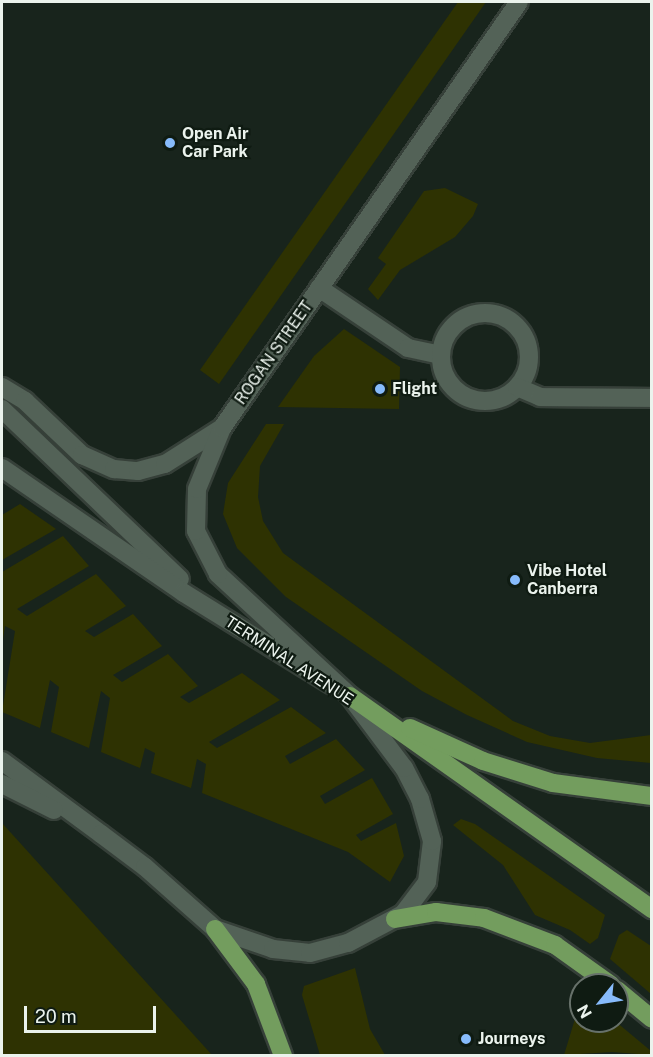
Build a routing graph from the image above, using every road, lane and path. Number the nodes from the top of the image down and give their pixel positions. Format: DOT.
graph roads {
  1 [pos="519,2"];
  2 [pos="319,288"];
  3 [pos="440,355"];
  4 [pos="2,387"];
  5 [pos="517,387"];
  6 [pos="651,398"];
  7 [pos="2,409"];
  8 [pos="222,428"];
  9 [pos="2,468"];
  10 [pos="242,630"];
  11 [pos="350,696"];
  12 [pos="2,761"];
  13 [pos="2,784"];
  14 [pos="651,796"];
  15 [pos="101,834"];
  16 [pos="651,909"];
  17 [pos="395,920"];
  18 [pos="215,929"];
  19 [pos="594,973"];
  20 [pos="629,1000"];
  21 [pos="651,1019"];
  22 [pos="283,1056"];
  1 -- 2 [label="street, ROGAN STREET"];
  2 -- 3 [label="street"];
  2 -- 8 [label="street, ROGAN STREET"];
  3 -- 5 [label="street"];
  3 -- 5 [label="street"];
  4 -- 8 [label="street"];
  5 -- 6 [label="street"];
  7 -- 10 [label="street"];
  8 -- 11 [label="street, ROGAN STREET"];
  9 -- 10 [label="street, TERMINAL AVENUE"];
  10 -- 11 [label="street, TERMINAL AVENUE"];
  11 -- 14 [label="main road"];
  11 -- 16 [label="main road"];
  11 -- 17 [label="street, TERMINAL AVENUE"];
  12 -- 15 [label="street, TERMINAL AVENUE"];
  13 -- 15 [label="street, TERMINAL AVENUE"];
  15 -- 18 [label="street, TERMINAL AVENUE"];
  17 -- 18 [label="street, TERMINAL AVENUE"];
  17 -- 19 [label="main road"];
  18 -- 22 [label="main road"];
  20 -- 21 [label="main road"];
}
